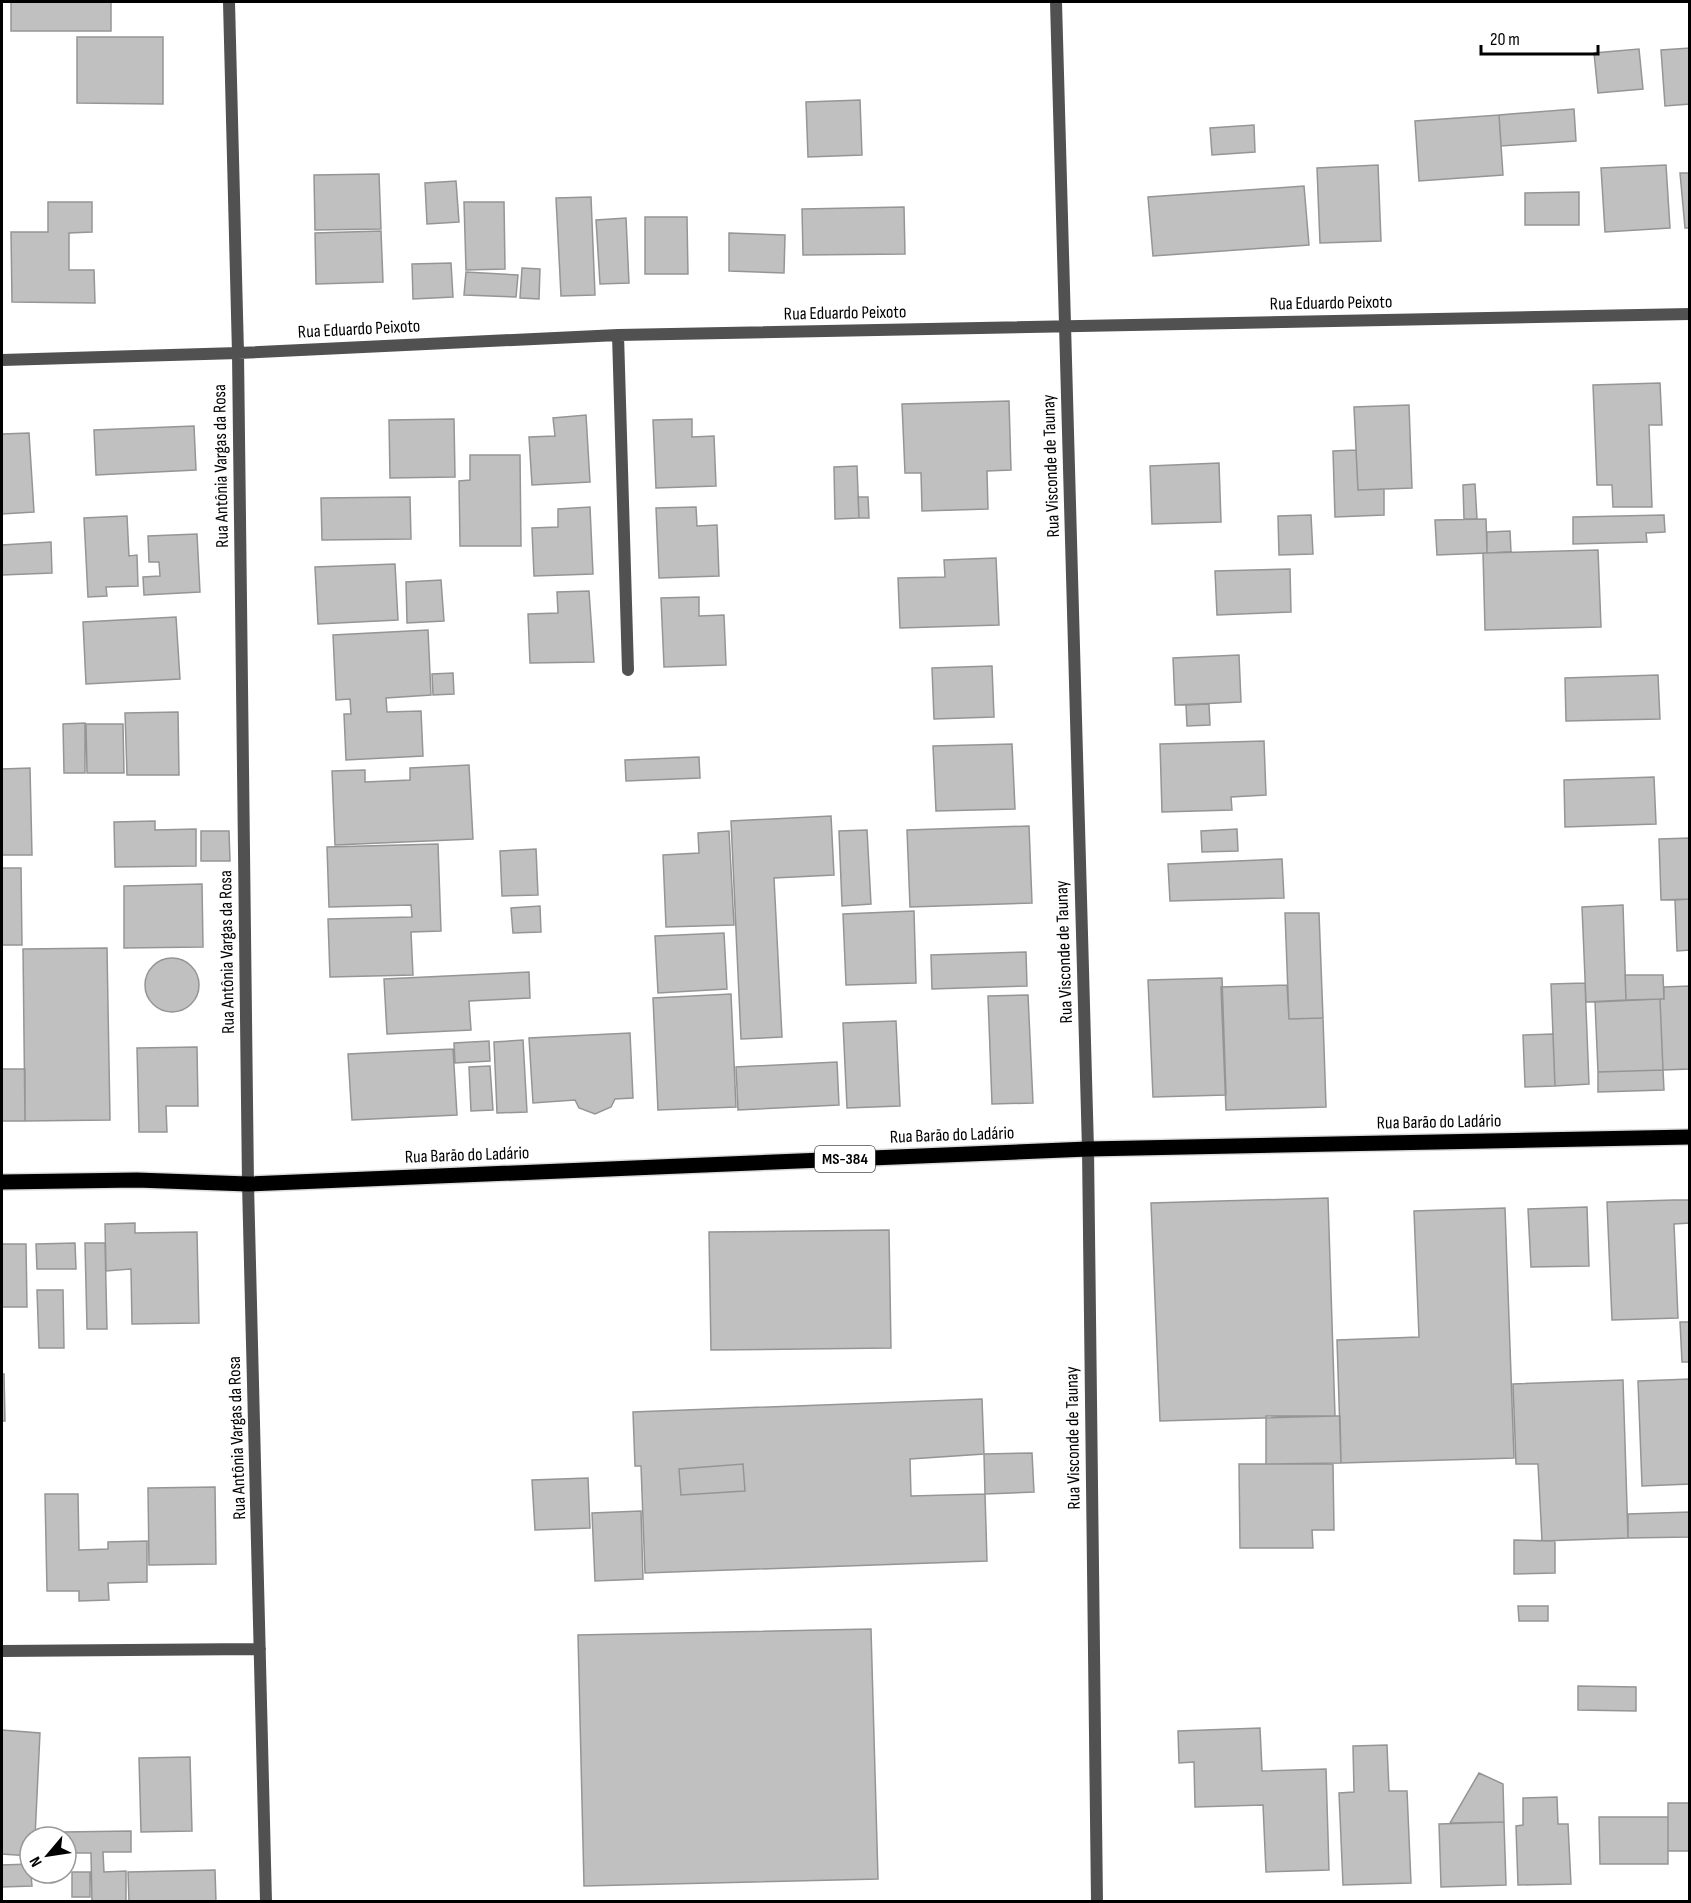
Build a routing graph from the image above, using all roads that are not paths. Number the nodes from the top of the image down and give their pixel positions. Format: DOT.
graph roads {
  1 [pos="229,2"];
  2 [pos="1056,2"];
  3 [pos="1689,314"];
  4 [pos="1065,327"];
  5 [pos="618,335"];
  6 [pos="238,353"];
  7 [pos="2,360"];
  8 [pos="628,670"];
  9 [pos="1689,1137"];
  10 [pos="1088,1149"];
  11 [pos="2,1182"];
  12 [pos="248,1184"];
  13 [pos="260,1648"];
  14 [pos="2,1651"];
  15 [pos="266,1902"];
  16 [pos="1098,1902"];
  1 -- 6 [label="street, Rua Antônia Vargas da Rosa"];
  2 -- 4 [label="street, Rua Visconde de Taunay"];
  3 -- 4 [label="street, Rua Eduardo Peixoto"];
  4 -- 5 [label="street, Rua Eduardo Peixoto"];
  4 -- 10 [label="street, Rua Visconde de Taunay"];
  5 -- 6 [label="street, Rua Eduardo Peixoto"];
  5 -- 8 [label="street"];
  6 -- 7 [label="street, Rua Eduardo Peixoto"];
  6 -- 12 [label="street, Rua Antônia Vargas da Rosa"];
  9 -- 10 [label="main road, Rua Barão do Ladário / MS-384"];
  10 -- 12 [label="main road, Rua Barão do Ladário / MS-384"];
  10 -- 16 [label="street, Rua Visconde de Taunay"];
  11 -- 12 [label="main road, Rua Barão do Ladário / MS-384"];
  12 -- 13 [label="street, Rua Antônia Vargas da Rosa"];
  13 -- 14 [label="street"];
  13 -- 15 [label="street, Rua Antônia Vargas da Rosa"];
}
